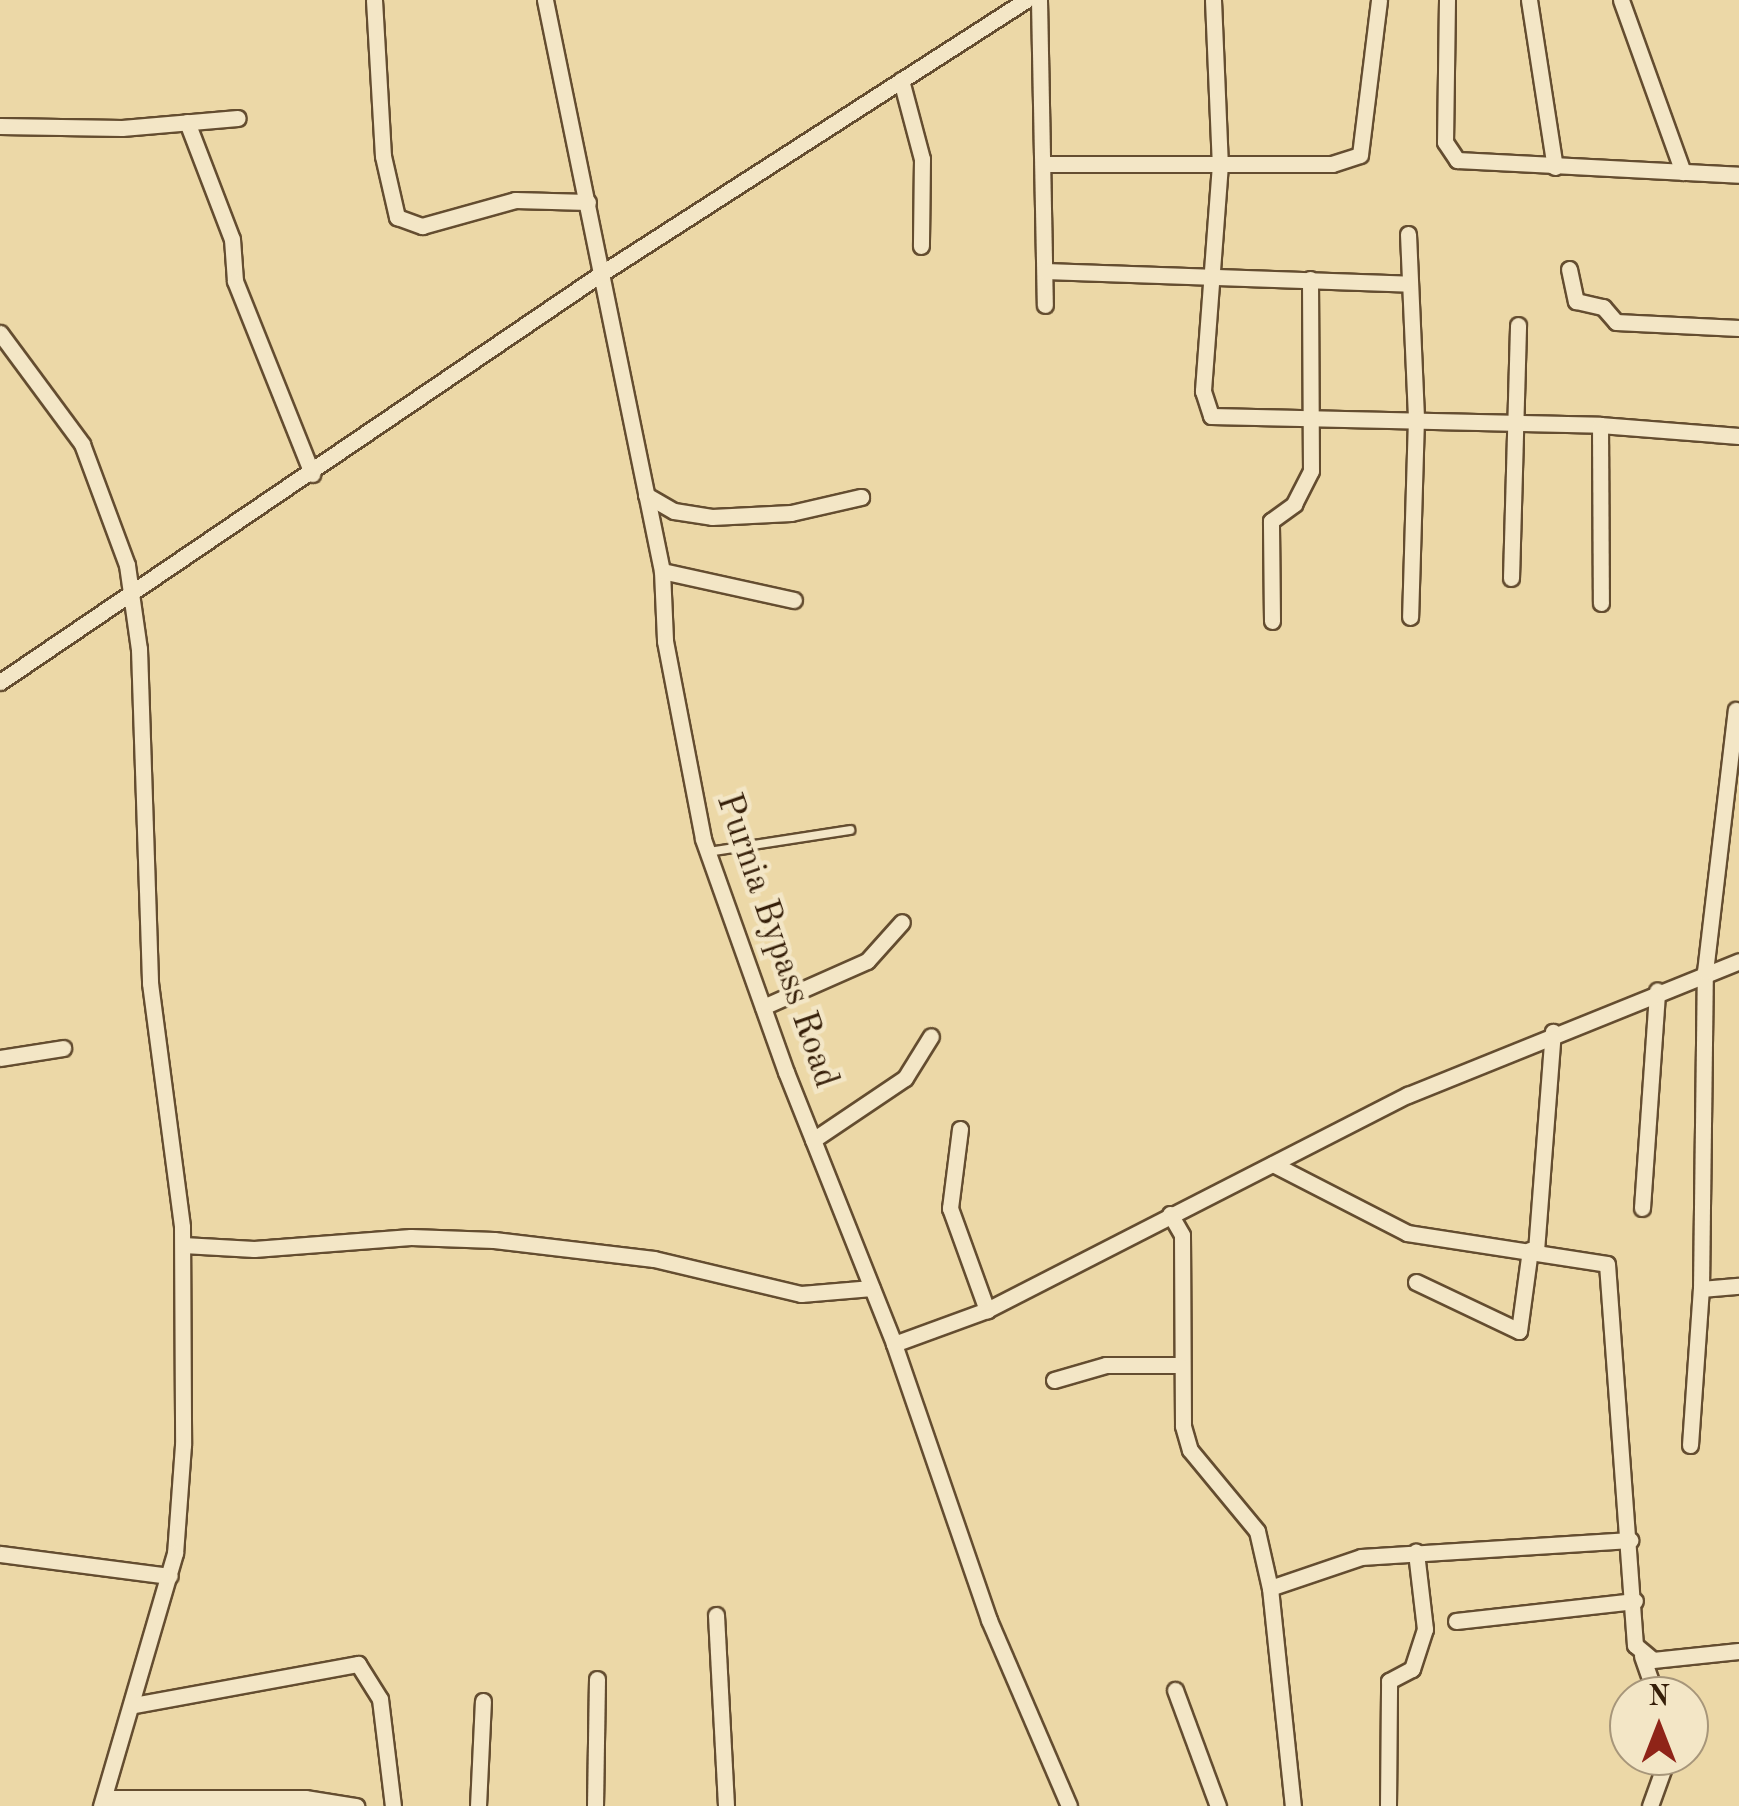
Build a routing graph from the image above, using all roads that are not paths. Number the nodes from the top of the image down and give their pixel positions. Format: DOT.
graph roads {
  1 [pos="374,0"];
  2 [pos="545,0"];
  3 [pos="1026,0"];
  4 [pos="1038,0"];
  5 [pos="1213,0"];
  6 [pos="1378,0"];
  7 [pos="1447,0"];
  8 [pos="1530,0"];
  9 [pos="1621,0"];
  10 [pos="901,80"];
  11 [pos="238,118"];
  12 [pos="187,122"];
  13 [pos="0,126"];
  14 [pos="1046,164"];
  15 [pos="1220,164"];
  16 [pos="1555,167"];
  17 [pos="1683,172"];
  18 [pos="1739,175"];
  19 [pos="588,202"];
  20 [pos="1408,234"];
  21 [pos="920,246"];
  22 [pos="1569,270"];
  23 [pos="1045,271"];
  24 [pos="599,276"];
  25 [pos="1212,277"];
  26 [pos="1310,279"];
  27 [pos="1410,284"];
  28 [pos="1045,305"];
  29 [pos="1518,325"];
  30 [pos="1739,328"];
  31 [pos="0,333"];
  32 [pos="1310,418"];
  33 [pos="1416,418"];
  34 [pos="1516,422"];
  35 [pos="1600,425"];
  36 [pos="1739,436"];
  37 [pos="312,474"];
  38 [pos="646,495"];
  39 [pos="862,497"];
  40 [pos="662,571"];
  41 [pos="1511,578"];
  42 [pos="132,593"];
  43 [pos="794,600"];
  44 [pos="1602,604"];
  45 [pos="1410,617"];
  46 [pos="1272,621"];
  47 [pos="0,682"];
  48 [pos="1736,710"];
  49 [pos="850,830"];
  50 [pos="708,852"];
  51 [pos="902,922"];
  52 [pos="1739,961"];
  53 [pos="1705,972"];
  54 [pos="1657,991"];
  55 [pos="763,1007"];
  56 [pos="1553,1032"];
  57 [pos="930,1036"];
  58 [pos="64,1048"];
  59 [pos="0,1058"];
  60 [pos="960,1129"];
  61 [pos="813,1140"];
  62 [pos="1272,1164"];
  63 [pos="1642,1208"];
  64 [pos="1170,1214"];
  65 [pos="183,1245"];
  66 [pos="1533,1251"];
  67 [pos="1416,1282"];
  68 [pos="1739,1286"];
  69 [pos="872,1288"];
  70 [pos="1701,1289"];
  71 [pos="988,1310"];
  72 [pos="894,1344"];
  73 [pos="1178,1365"];
  74 [pos="1054,1380"];
  75 [pos="1690,1445"];
  76 [pos="1630,1540"];
  77 [pos="1416,1552"];
  78 [pos="0,1554"];
  79 [pos="170,1576"];
  80 [pos="1270,1588"];
  81 [pos="1634,1601"];
  82 [pos="716,1615"];
  83 [pos="1456,1621"];
  84 [pos="1738,1651"];
  85 [pos="1642,1656"];
  86 [pos="1739,1670"];
  87 [pos="1649,1676"];
  88 [pos="598,1678"];
  89 [pos="1175,1690"];
  90 [pos="483,1701"];
  91 [pos="134,1705"];
  92 [pos="1661,1776"];
  93 [pos="102,1802"];
  94 [pos="356,1806"];
  95 [pos="393,1806"];
  96 [pos="478,1806"];
  97 [pos="595,1806"];
  98 [pos="726,1806"];
  99 [pos="1069,1806"];
  100 [pos="1218,1806"];
  101 [pos="1293,1806"];
  102 [pos="1388,1806"];
  103 [pos="1650,1806"];
  1 -- 19 [label="street"];
  2 -- 19 [label="street, Purnia Bypass Road"];
  3 -- 10 [label="street"];
  4 -- 14 [label="street"];
  5 -- 15 [label="street"];
  6 -- 15 [label="street"];
  7 -- 16 [label="street"];
  8 -- 16 [label="street"];
  9 -- 17 [label="street"];
  10 -- 21 [label="street"];
  10 -- 24 [label="street"];
  11 -- 12 [label="street"];
  12 -- 13 [label="street"];
  12 -- 37 [label="street"];
  14 -- 15 [label="street"];
  14 -- 23 [label="street"];
  15 -- 25 [label="street"];
  16 -- 17 [label="street"];
  17 -- 18 [label="street"];
  19 -- 24 [label="street, Purnia Bypass Road"];
  20 -- 27 [label="street"];
  22 -- 30 [label="street"];
  23 -- 25 [label="street"];
  23 -- 28 [label="street"];
  24 -- 37 [label="street"];
  24 -- 38 [label="street, Purnia Bypass Road"];
  25 -- 26 [label="street"];
  25 -- 32 [label="street"];
  26 -- 27 [label="street"];
  26 -- 32 [label="street"];
  27 -- 33 [label="street"];
  29 -- 34 [label="street"];
  31 -- 42 [label="street"];
  32 -- 33 [label="street"];
  32 -- 46 [label="street"];
  33 -- 34 [label="street"];
  33 -- 45 [label="street"];
  34 -- 35 [label="street"];
  34 -- 41 [label="street"];
  35 -- 36 [label="street"];
  35 -- 44 [label="street"];
  37 -- 42 [label="street"];
  38 -- 39 [label="street"];
  38 -- 40 [label="street, Purnia Bypass Road"];
  40 -- 43 [label="street"];
  40 -- 50 [label="street, Purnia Bypass Road"];
  42 -- 47 [label="street"];
  42 -- 65 [label="street"];
  48 -- 53 [label="street"];
  49 -- 50 [label="lane"];
  50 -- 55 [label="street, Purnia Bypass Road"];
  51 -- 55 [label="street"];
  52 -- 53 [label="street"];
  53 -- 54 [label="street"];
  53 -- 70 [label="street"];
  54 -- 56 [label="street"];
  54 -- 63 [label="street"];
  55 -- 61 [label="street, Purnia Bypass Road"];
  56 -- 62 [label="street"];
  56 -- 66 [label="street"];
  57 -- 61 [label="street"];
  58 -- 59 [label="street"];
  60 -- 71 [label="street"];
  61 -- 69 [label="street, Purnia Bypass Road"];
  62 -- 64 [label="street"];
  62 -- 66 [label="street"];
  64 -- 71 [label="street"];
  64 -- 73 [label="street"];
  65 -- 69 [label="street"];
  65 -- 79 [label="street"];
  66 -- 67 [label="street"];
  66 -- 76 [label="street"];
  68 -- 70 [label="street"];
  69 -- 72 [label="street, Purnia Bypass Road"];
  70 -- 75 [label="street"];
  71 -- 72 [label="street"];
  72 -- 99 [label="street, Purnia Bypass Road"];
  73 -- 74 [label="street"];
  73 -- 80 [label="street"];
  76 -- 77 [label="street"];
  76 -- 81 [label="street"];
  77 -- 80 [label="street"];
  77 -- 102 [label="street"];
  78 -- 79 [label="street"];
  79 -- 91 [label="street"];
  80 -- 101 [label="street"];
  81 -- 83 [label="street"];
  81 -- 85 [label="street"];
  82 -- 98 [label="street"];
  84 -- 85 [label="street"];
  84 -- 86 [label="street"];
  85 -- 87 [label="street"];
  88 -- 97 [label="street"];
  89 -- 100 [label="street"];
  90 -- 96 [label="street"];
  91 -- 93 [label="street"];
  91 -- 95 [label="street"];
  92 -- 103 [label="street"];
  93 -- 94 [label="street"];
}
